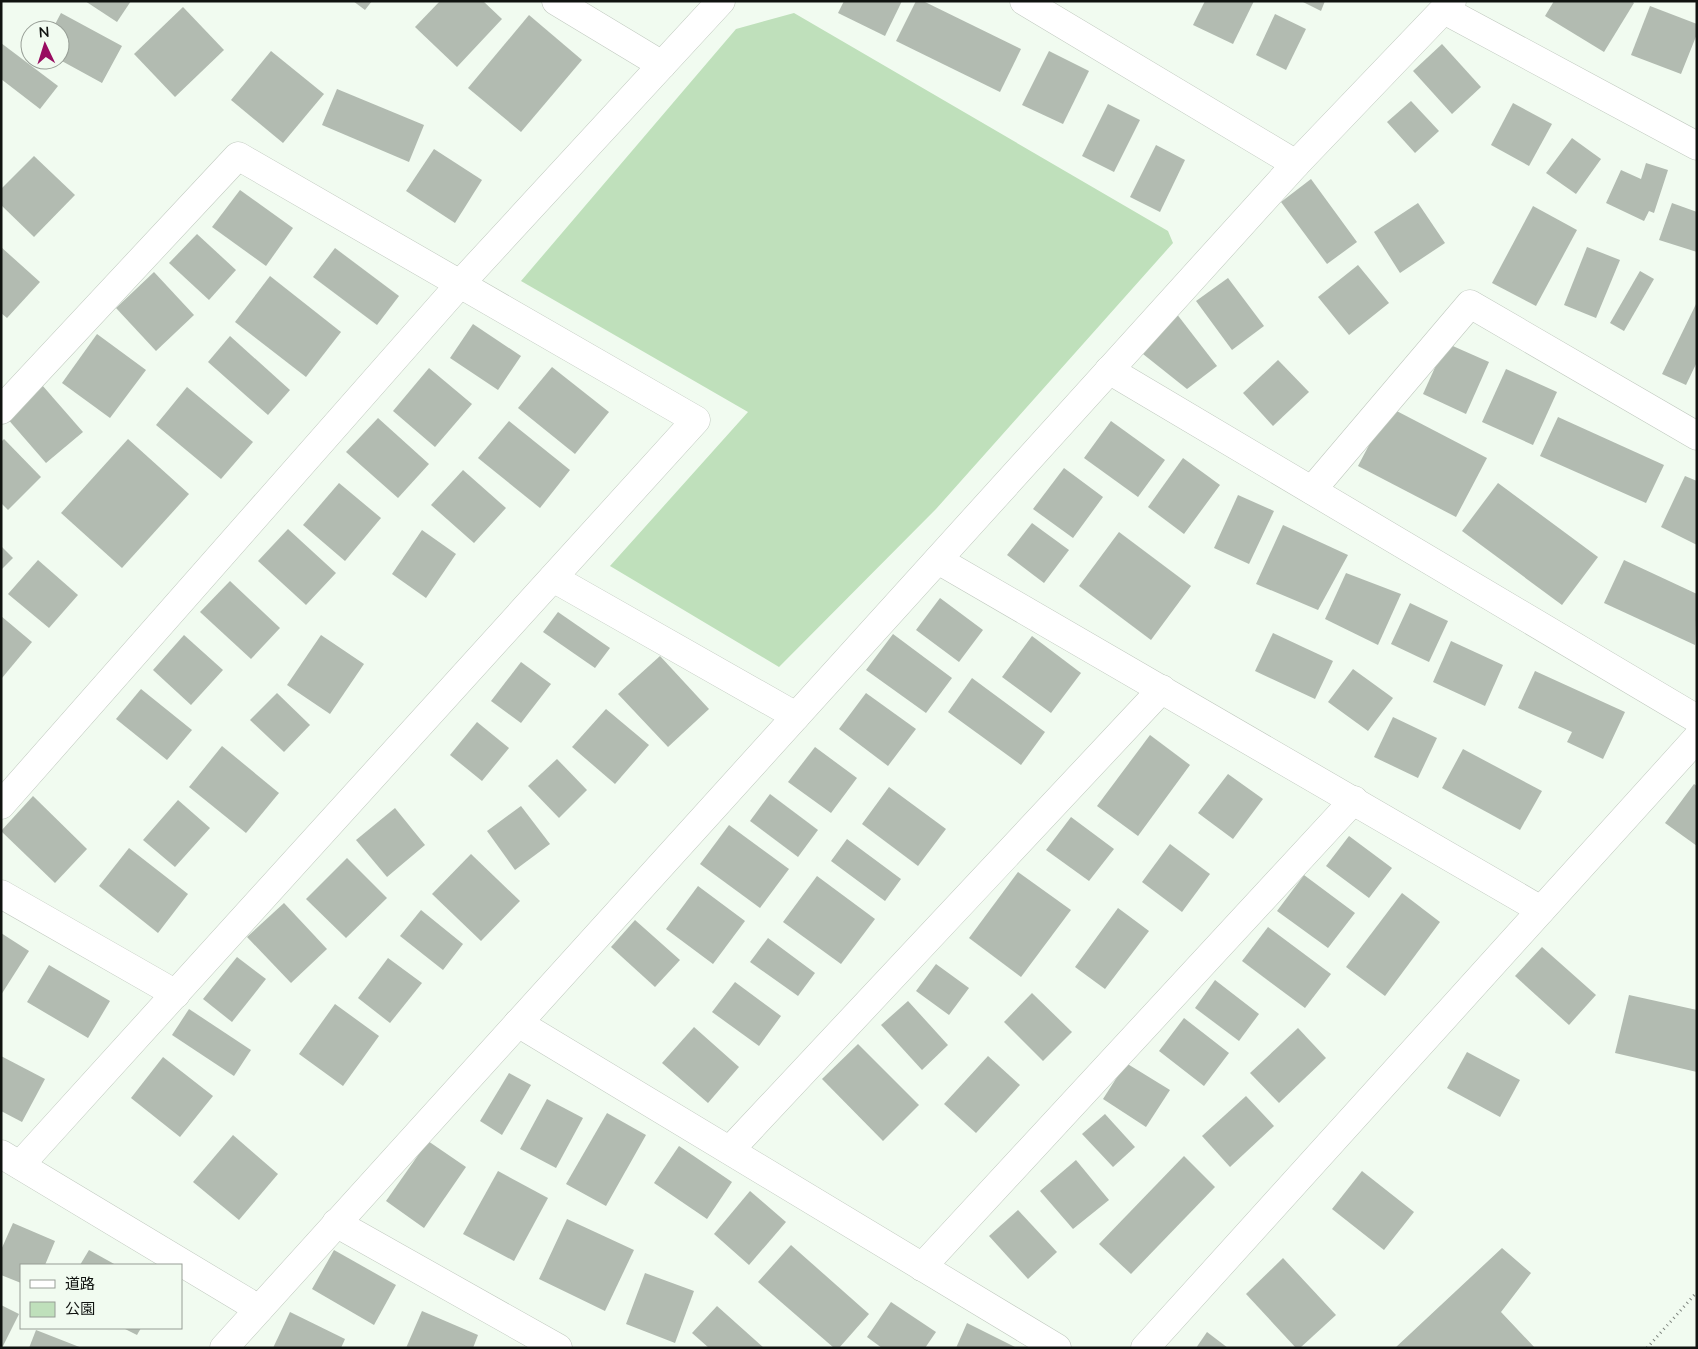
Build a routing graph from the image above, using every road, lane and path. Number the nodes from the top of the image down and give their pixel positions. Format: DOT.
graph roads {
  1 [pos="556,1"];
  2 [pos="721,1"];
  3 [pos="1024,1"];
  4 [pos="1448,6"];
  5 [pos="662,65"];
  6 [pos="1697,146"];
  7 [pos="1296,164"];
  8 [pos="460,284"];
  9 [pos="1109,370"];
  10 [pos="1,410"];
  11 [pos="1697,436"];
  12 [pos="1312,490"];
  13 [pos="938,560"];
  14 [pos="553,578"];
  15 [pos="1162,689"];
  16 [pos="796,716"];
  17 [pos="1697,718"];
  18 [pos="1697,738"];
  19 [pos="1354,800"];
  20 [pos="1,805"];
  21 [pos="1,894"];
  22 [pos="1541,910"];
  23 [pos="176,994"];
  24 [pos="518,1023"];
  25 [pos="730,1150"];
  26 [pos="11,1160"];
  27 [pos="336,1223"];
  28 [pos="922,1267"];
  29 [pos="1697,1292"];
  30 [pos="259,1309"];
  31 [pos="224,1348"];
  32 [pos="558,1348"];
  33 [pos="1057,1348"];
  34 [pos="1145,1348"];
  35 [pos="1647,1348"];
  1 -- 5 [label="street"];
  2 -- 5 [label="street"];
  3 -- 7 [label="street"];
  4 -- 6 [label="street"];
  4 -- 7 [label="street"];
  5 -- 8 [label="street"];
  7 -- 9 [label="street"];
  8 -- 10 [label="street"];
  8 -- 14 [label="street"];
  8 -- 20 [label="street"];
  9 -- 12 [label="street"];
  9 -- 13 [label="street"];
  11 -- 12 [label="street"];
  12 -- 17 [label="street"];
  13 -- 15 [label="street"];
  13 -- 16 [label="street"];
  14 -- 16 [label="street"];
  14 -- 23 [label="street"];
  15 -- 19 [label="street"];
  15 -- 25 [label="street"];
  16 -- 24 [label="street"];
  18 -- 22 [label="street"];
  19 -- 22 [label="street"];
  19 -- 28 [label="street"];
  21 -- 23 [label="street"];
  22 -- 34 [label="street"];
  23 -- 26 [label="street"];
  24 -- 25 [label="street"];
  24 -- 27 [label="street"];
  25 -- 28 [label="street"];
  26 -- 30 [label="street"];
  27 -- 30 [label="street"];
  27 -- 32 [label="street"];
  28 -- 33 [label="street"];
  29 -- 35 [label="path"];
  30 -- 31 [label="street"];
}
